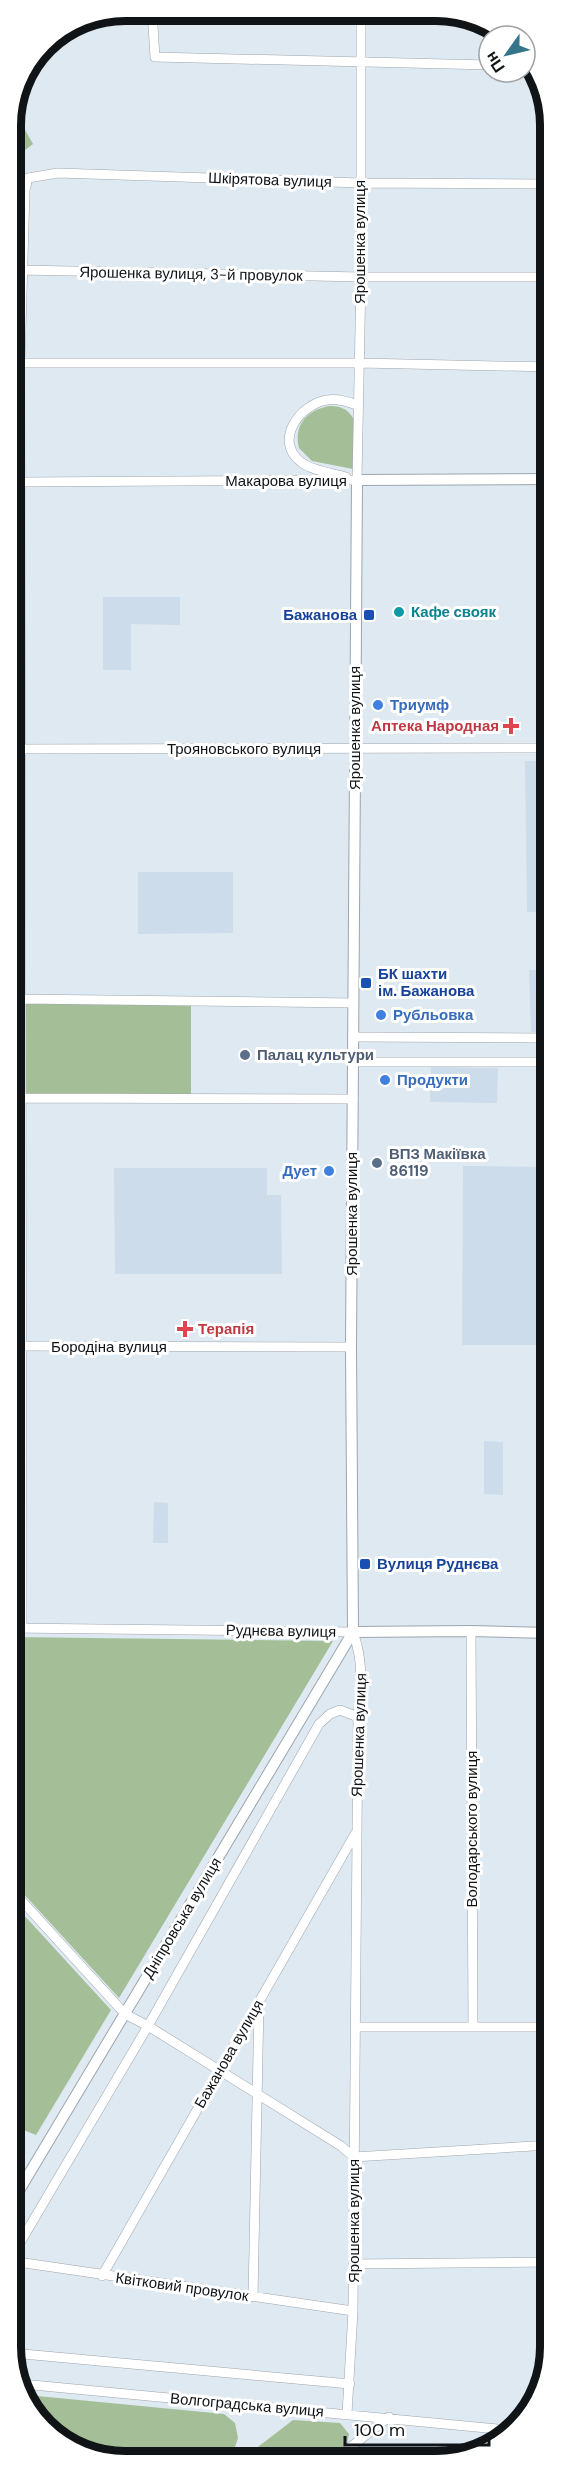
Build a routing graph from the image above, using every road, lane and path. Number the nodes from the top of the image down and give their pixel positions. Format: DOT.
graph roads {
  1 [pos="153,21"];
  2 [pos="361,21"];
  3 [pos="360,63"];
  4 [pos="477,65"];
  5 [pos="360,183"];
  6 [pos="540,184"];
  7 [pos="21,270"];
  8 [pos="361,277"];
  9 [pos="540,278"];
  10 [pos="21,363"];
  11 [pos="360,363"];
  12 [pos="540,367"];
  13 [pos="359,406"];
  14 [pos="21,422"];
  15 [pos="540,479"];
  16 [pos="357,480"];
  17 [pos="22,482"];
  18 [pos="21,526"];
  19 [pos="540,748"];
  20 [pos="21,749"];
  21 [pos="354,749"];
  22 [pos="21,999"];
  23 [pos="354,1003"];
  24 [pos="353,1037"];
  25 [pos="540,1038"];
  26 [pos="353,1062"];
  27 [pos="540,1062"];
  28 [pos="21,1098"];
  29 [pos="353,1099"];
  30 [pos="21,1346"];
  31 [pos="351,1347"];
  32 [pos="21,1581"];
  33 [pos="22,1628"];
  34 [pos="471,1631"];
  35 [pos="353,1632"];
  36 [pos="540,1633"];
  37 [pos="357,1717"];
  38 [pos="357,1832"];
  39 [pos="21,1900"];
  40 [pos="259,2002"];
  41 [pos="125,2014"];
  42 [pos="148,2025"];
  43 [pos="355,2027"];
  44 [pos="473,2027"];
  45 [pos="540,2027"];
  46 [pos="220,2070"];
  47 [pos="259,2095"];
  48 [pos="540,2146"];
  49 [pos="354,2157"];
  50 [pos="21,2187"];
  51 [pos="21,2244"];
  52 [pos="21,2262"];
  53 [pos="540,2262"];
  54 [pos="353,2264"];
  55 [pos="102,2276"];
  56 [pos="253,2297"];
  57 [pos="353,2311"];
  58 [pos="21,2354"];
  59 [pos="350,2384"];
  60 [pos="29,2385"];
  61 [pos="347,2414"];
  62 [pos="389,2417"];
  63 [pos="500,2429"];
  64 [pos="346,2451"];
  1 -- 3 [label="street"];
  2 -- 3 [label="street, Ярошенка вулиця"];
  3 -- 4 [label="street"];
  3 -- 5 [label="street, Ярошенка вулиця"];
  5 -- 6 [label="street, Шкірятова вулиця"];
  5 -- 7 [label="street, Шкірятова вулиця"];
  5 -- 8 [label="street, Ярошенка вулиця"];
  7 -- 8 [label="street, Ярошенка вулиця, 3-й провулок"];
  8 -- 9 [label="street, Ярошенка вулиця, 3-й провулок"];
  8 -- 11 [label="street, Ярошенка вулиця"];
  10 -- 11 [label="street"];
  11 -- 12 [label="street"];
  11 -- 13 [label="street, Ярошенка вулиця"];
  13 -- 16 [label="street, Ярошенка вулиця"];
  13 -- 16 [label="street"];
  14 -- 17 [label="street"];
  15 -- 16 [label="street, Макарова вулиця"];
  16 -- 17 [label="street, Макарова вулиця"];
  16 -- 21 [label="street, Ярошенка вулиця"];
  17 -- 18 [label="street"];
  19 -- 21 [label="street, Трояновського вулиця"];
  20 -- 21 [label="street, Трояновського вулиця"];
  21 -- 23 [label="street, Ярошенка вулиця"];
  22 -- 23 [label="street"];
  23 -- 24 [label="street, Ярошенка вулиця"];
  24 -- 25 [label="street"];
  24 -- 26 [label="street, Ярошенка вулиця"];
  26 -- 27 [label="street"];
  26 -- 29 [label="street, Ярошенка вулиця"];
  28 -- 29 [label="street"];
  29 -- 31 [label="street, Ярошенка вулиця"];
  30 -- 31 [label="street, Бородіна вулиця"];
  31 -- 35 [label="street, Ярошенка вулиця"];
  32 -- 33 [label="street"];
  33 -- 35 [label="street, Руднєва вулиця"];
  34 -- 35 [label="street, Руднєва вулиця"];
  34 -- 36 [label="street, Руднєва вулиця"];
  34 -- 44 [label="street, Володарського вулиця"];
  35 -- 37 [label="street, Ярошенка вулиця"];
  35 -- 41 [label="street, Дніпровська вулиця"];
  37 -- 38 [label="street, Ярошенка вулиця"];
  37 -- 42 [label="street, Дніпровська вулиця"];
  38 -- 40 [label="street, Бажанова вулиця"];
  38 -- 43 [label="street, Ярошенка вулиця"];
  39 -- 41 [label="street"];
  40 -- 46 [label="street, Бажанова вулиця"];
  40 -- 47 [label="street"];
  41 -- 42 [label="street"];
  41 -- 50 [label="street, Дніпровська вулиця"];
  42 -- 46 [label="street"];
  42 -- 51 [label="street, Дніпровська вулиця"];
  43 -- 44 [label="street"];
  43 -- 49 [label="street, Ярошенка вулиця"];
  44 -- 45 [label="street"];
  46 -- 47 [label="street"];
  46 -- 55 [label="street, Бажанова вулиця"];
  47 -- 49 [label="street"];
  47 -- 56 [label="street"];
  48 -- 49 [label="street"];
  49 -- 54 [label="street, Ярошенка вулиця"];
  52 -- 55 [label="street, Квітковий провулок"];
  53 -- 54 [label="street"];
  54 -- 57 [label="street, Ярошенка вулиця"];
  55 -- 56 [label="street, Квітковий провулок"];
  56 -- 57 [label="street, Квітковий провулок"];
  57 -- 59 [label="street, Ярошенка вулиця"];
  58 -- 59 [label="street"];
  59 -- 61 [label="street, Ярошенка вулиця"];
  60 -- 61 [label="street, Волгоградська вулиця"];
  61 -- 62 [label="street, Волгоградська вулиця"];
  62 -- 63 [label="street, Волгоградська вулиця"];
  62 -- 64 [label="street"];
}
